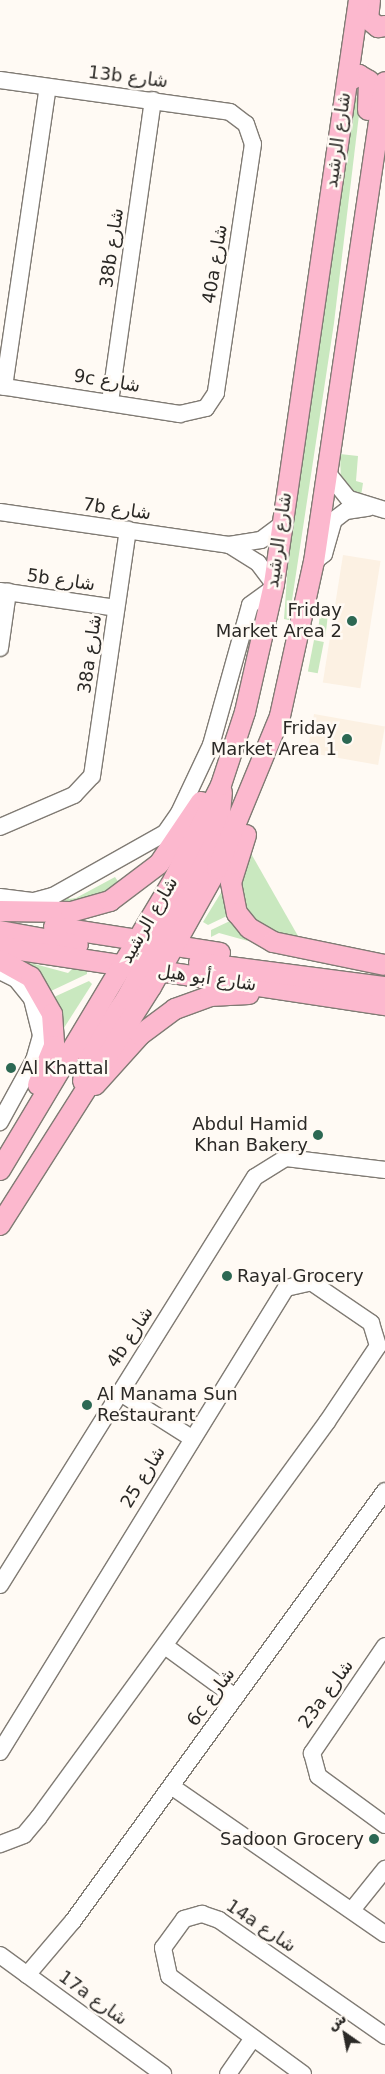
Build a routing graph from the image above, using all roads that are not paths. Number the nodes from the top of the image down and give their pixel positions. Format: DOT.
graph roads {
  1 [pos="359,0"];
  2 [pos="370,0"];
  3 [pos="385,26"];
  4 [pos="0,80"];
  5 [pos="347,82"];
  6 [pos="385,82"];
  7 [pos="48,87"];
  8 [pos="153,100"];
  9 [pos="246,124"];
  10 [pos="359,242"];
  11 [pos="2,387"];
  12 [pos="110,402"];
  13 [pos="206,408"];
  14 [pos="326,471"];
  15 [pos="368,508"];
  16 [pos="385,510"];
  17 [pos="0,512"];
  18 [pos="282,524"];
  19 [pos="128,530"];
  20 [pos="229,545"];
  21 [pos="314,562"];
  22 [pos="274,586"];
  23 [pos="4,592"];
  24 [pos="116,608"];
  25 [pos="0,648"];
  26 [pos="221,785"];
  27 [pos="249,798"];
  28 [pos="0,827"];
  29 [pos="0,897"];
  30 [pos="0,911"];
  31 [pos="0,919"];
  32 [pos="0,931"];
  33 [pos="0,947"];
  34 [pos="149,956"];
  35 [pos="0,960"];
  36 [pos="385,965"];
  37 [pos="0,971"];
  38 [pos="385,976"];
  39 [pos="385,987"];
  40 [pos="323,996"];
  41 [pos="385,1005"];
  42 [pos="84,1089"];
  43 [pos="30,1120"];
  44 [pos="0,1122"];
  45 [pos="0,1170"];
  46 [pos="385,1170"];
  47 [pos="0,1225"];
  48 [pos="379,1358"];
  49 [pos="119,1392"];
  50 [pos="190,1437"];
  51 [pos="385,1491"];
  52 [pos="0,1585"];
  53 [pos="165,1646"];
  54 [pos="385,1646"];
  55 [pos="235,1697"];
  56 [pos="0,1752"];
  57 [pos="174,1782"];
  58 [pos="385,1825"];
  59 [pos="0,1844"];
  60 [pos="385,1868"];
  61 [pos="385,1878"];
  62 [pos="356,1913"];
  63 [pos="385,1934"];
  64 [pos="0,1955"];
  65 [pos="32,1978"];
  66 [pos="383,2030"];
  67 [pos="253,2038"];
  68 [pos="163,2074"];
  69 [pos="228,2074"];
  70 [pos="303,2074"];
  1 -- 5 [label="main road, شارع الرشيد"];
  2 -- 3 [label="main road"];
  4 -- 7 [label="street, 13b شارع"];
  5 -- 10 [label="main road"];
  5 -- 18 [label="main road, شارع الرشيد"];
  6 -- 10 [label="main road, شارع الرشيد"];
  7 -- 8 [label="street, 13b شارع"];
  7 -- 11 [label="street"];
  8 -- 9 [label="street, 13b شارع"];
  8 -- 12 [label="street, 38b شارع"];
  9 -- 13 [label="street, 40a شارع"];
  10 -- 14 [label="main road, شارع الرشيد"];
  11 -- 12 [label="street, 9c شارع"];
  12 -- 13 [label="street, 9c شارع"];
  14 -- 15 [label="street"];
  14 -- 21 [label="main road, شارع الرشيد"];
  15 -- 16 [label="street"];
  15 -- 21 [label="street"];
  17 -- 19 [label="street, 7b شارع"];
  18 -- 20 [label="street, 7b شارع"];
  18 -- 22 [label="main road, شارع الرشيد"];
  19 -- 20 [label="street, 7b شارع"];
  19 -- 24 [label="street, 38a شارع"];
  20 -- 22 [label="street, 7b شارع"];
  21 -- 27 [label="main road, شارع الرشيد"];
  22 -- 26 [label="main road, شارع الرشيد"];
  22 -- 29 [label="street"];
  23 -- 24 [label="street, 5b شارع"];
  23 -- 25 [label="street"];
  24 -- 28 [label="street, 38a شارع"];
  26 -- 30 [label="main road"];
  26 -- 34 [label="main road, شارع الرشيد"];
  27 -- 34 [label="main road, شارع الرشيد"];
  27 -- 36 [label="main road"];
  31 -- 34 [label="main road, شارع أبو هيل"];
  32 -- 34 [label="main road"];
  33 -- 34 [label="main road, شارع أبو هيل"];
  34 -- 38 [label="main road, شارع أبو هيل"];
  34 -- 39 [label="main road"];
  34 -- 40 [label="main road, شارع أبو هيل"];
  34 -- 42 [label="main road"];
  34 -- 43 [label="main road, شارع الرشيد"];
  35 -- 43 [label="main road"];
  37 -- 44 [label="street"];
  40 -- 41 [label="main road, شارع أبو هيل"];
  40 -- 42 [label="main road"];
  42 -- 47 [label="main road"];
  43 -- 45 [label="main road, شارع الرشيد"];
  46 -- 49 [label="street, 4b شارع"];
  48 -- 50 [label="street, شارع 25"];
  48 -- 53 [label="street, شارع 25"];
  49 -- 50 [label="street"];
  49 -- 52 [label="street, 4b شارع"];
  50 -- 56 [label="street, شارع 25"];
  51 -- 55 [label="street, 6c شارع"];
  53 -- 55 [label="street"];
  53 -- 59 [label="street, شارع 25"];
  54 -- 58 [label="street, 23a شارع"];
  55 -- 57 [label="street, 6c شارع"];
  57 -- 62 [label="street"];
  57 -- 65 [label="street, 6c شارع"];
  60 -- 62 [label="street"];
  61 -- 62 [label="street"];
  62 -- 63 [label="street"];
  64 -- 65 [label="street, 17a شارع"];
  65 -- 68 [label="street, 17a شارع"];
  66 -- 67 [label="street, 14a شارع"];
  67 -- 69 [label="street"];
  67 -- 70 [label="street, 14a شارع"];
}
